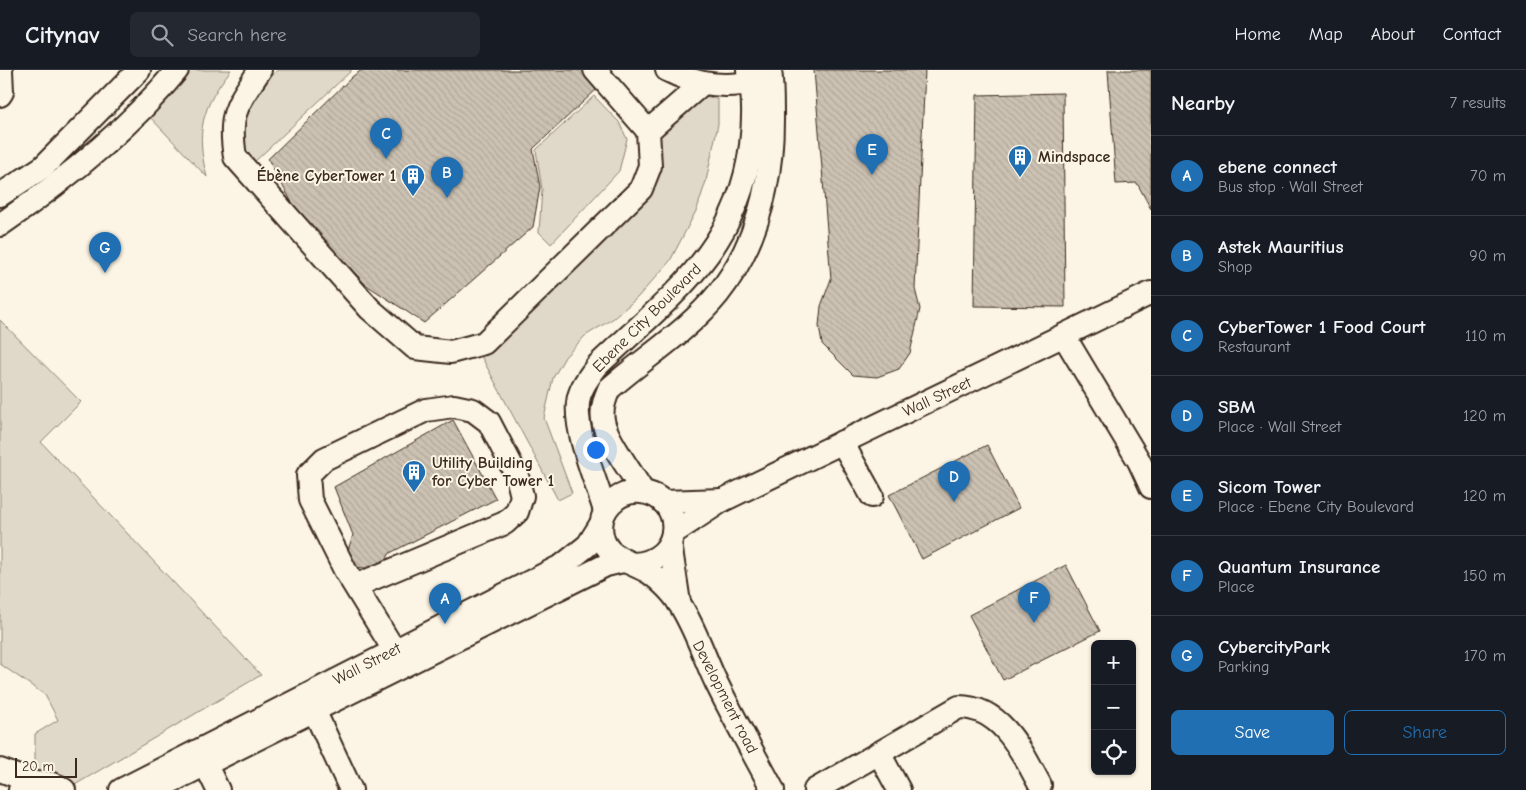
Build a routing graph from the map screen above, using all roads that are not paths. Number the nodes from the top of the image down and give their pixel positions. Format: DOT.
graph roads {
  1 [pos="1,70"];
  2 [pos="139,70"];
  3 [pos="177,70"];
  4 [pos="260,70"];
  5 [pos="595,70"];
  6 [pos="667,70"];
  7 [pos="759,73"];
  8 [pos="703,83"];
  9 [pos="0,96"];
  10 [pos="648,131"];
  11 [pos="0,195"];
  12 [pos="0,225"];
  13 [pos="1151,293"];
  14 [pos="1064,336"];
  15 [pos="842,442"];
  16 [pos="1151,487"];
  17 [pos="872,496"];
  18 [pos="653,497"];
  19 [pos="722,500"];
  20 [pos="603,518"];
  21 [pos="672,538"];
  22 [pos="628,562"];
  23 [pos="355,586"];
  24 [pos="679,603"];
  25 [pos="394,650"];
  26 [pos="314,710"];
  27 [pos="879,753"];
  28 [pos="201,757"];
  29 [pos="0,770"];
  30 [pos="1040,785"];
  31 [pos="0,786"];
  32 [pos="28,787"];
  33 [pos="2,790"];
  34 [pos="64,790"];
  35 [pos="121,790"];
  36 [pos="154,790"];
  37 [pos="218,790"];
  38 [pos="351,790"];
  39 [pos="773,790"];
  40 [pos="815,790"];
  41 [pos="899,790"];
  1 -- 9 [label="street"];
  2 -- 11 [label="street"];
  3 -- 12 [label="street"];
  4 -- 10 [label="street"];
  5 -- 10 [label="street"];
  6 -- 8 [label="street"];
  7 -- 8 [label="street"];
  7 -- 18 [label="street, Ebene City Boulevard"];
  7 -- 20 [label="street, Ebene City Boulevard"];
  8 -- 10 [label="street"];
  13 -- 14 [label="street, Wall Street"];
  14 -- 15 [label="street, Wall Street"];
  14 -- 16 [label="street"];
  15 -- 17 [label="street"];
  15 -- 19 [label="street, Wall Street"];
  18 -- 19 [label="street, Wall Street"];
  18 -- 20 [label="street"];
  18 -- 21 [label="street"];
  19 -- 21 [label="street, Wall Street"];
  20 -- 22 [label="street"];
  20 -- 25 [label="street, Wall Street"];
  21 -- 22 [label="street"];
  21 -- 24 [label="street"];
  22 -- 24 [label="street"];
  22 -- 26 [label="street"];
  23 -- 23 [label="street"];
  23 -- 25 [label="street"];
  24 -- 39 [label="street, Development road"];
  25 -- 28 [label="street, Wall Street"];
  26 -- 28 [label="street"];
  26 -- 38 [label="street"];
  27 -- 30 [label="street"];
  27 -- 40 [label="street"];
  27 -- 41 [label="street"];
  28 -- 35 [label="street, Wall Street"];
  28 -- 36 [label="street"];
  28 -- 37 [label="street"];
  29 -- 32 [label="street"];
  31 -- 33 [label="street"];
  32 -- 34 [label="street"];
}
